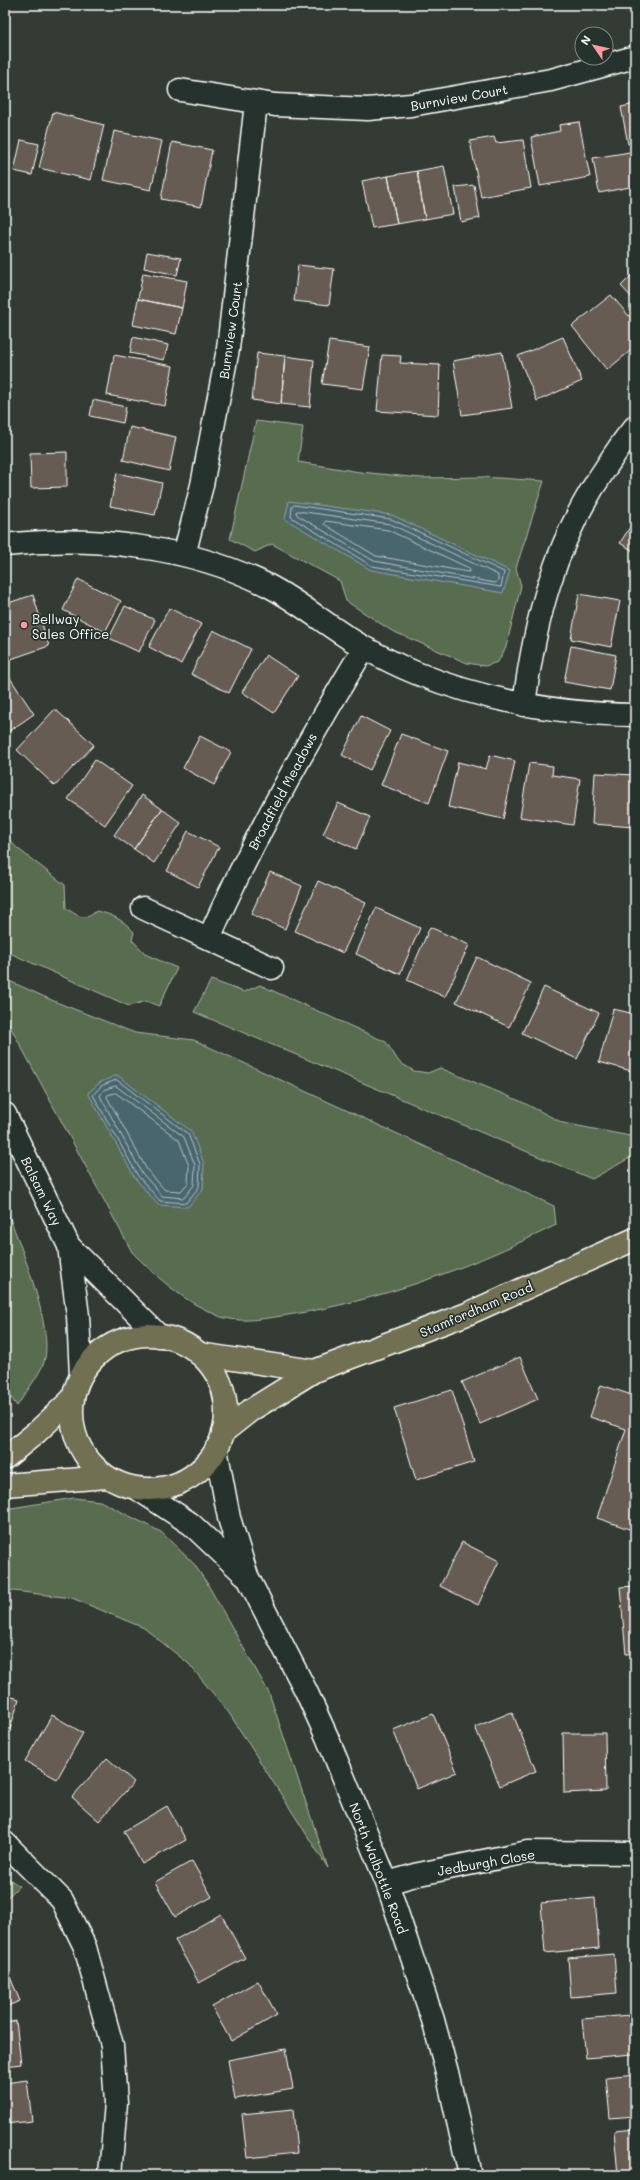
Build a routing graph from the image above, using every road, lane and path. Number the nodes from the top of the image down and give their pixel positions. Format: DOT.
graph roads {
  1 [pos="635,57"];
  2 [pos="180,90"];
  3 [pos="256,103"];
  4 [pos="635,427"];
  5 [pos="5,545"];
  6 [pos="184,555"];
  7 [pos="364,648"];
  8 [pos="524,705"];
  9 [pos="635,715"];
  10 [pos="144,908"];
  11 [pos="209,938"];
  12 [pos="272,968"];
  13 [pos="5,1114"];
  14 [pos="635,1239"];
  15 [pos="69,1246"];
  16 [pos="159,1336"];
  17 [pos="199,1354"];
  18 [pos="314,1371"];
  19 [pos="81,1375"];
  20 [pos="73,1398"];
  21 [pos="220,1440"];
  22 [pos="5,1458"];
  23 [pos="107,1477"];
  24 [pos="5,1486"];
  25 [pos="138,1488"];
  26 [pos="247,1576"];
  27 [pos="5,1843"];
  28 [pos="635,1853"];
  29 [pos="387,1883"];
  30 [pos="110,2175"];
  31 [pos="470,2175"];
  1 -- 3 [label="street, Burnview Court"];
  2 -- 3 [label="street, Burnview Court"];
  3 -- 6 [label="street, Burnview Court"];
  4 -- 8 [label="street"];
  5 -- 6 [label="street"];
  6 -- 7 [label="street"];
  7 -- 8 [label="street"];
  7 -- 11 [label="street, Broadfield Meadows"];
  8 -- 9 [label="street"];
  10 -- 11 [label="street"];
  11 -- 12 [label="street"];
  13 -- 15 [label="street, Balsam Way"];
  14 -- 18 [label="main road, Stamfordham Road"];
  15 -- 16 [label="street, Balsam Way"];
  15 -- 19 [label="street, Balsam Way"];
  16 -- 17 [label="main road"];
  16 -- 19 [label="main road"];
  17 -- 18 [label="main road, Stamfordham Road"];
  17 -- 21 [label="main road"];
  18 -- 21 [label="main road, Stamfordham Road"];
  19 -- 20 [label="main road"];
  20 -- 22 [label="main road"];
  20 -- 23 [label="main road"];
  21 -- 25 [label="main road"];
  21 -- 26 [label="street, North Walbottle Road"];
  23 -- 24 [label="main road"];
  23 -- 25 [label="main road"];
  25 -- 26 [label="street, North Walbottle Road"];
  26 -- 29 [label="street, North Walbottle Road"];
  27 -- 30 [label="street"];
  28 -- 29 [label="street, Jedburgh Close"];
  29 -- 31 [label="street, North Walbottle Road"];
}
